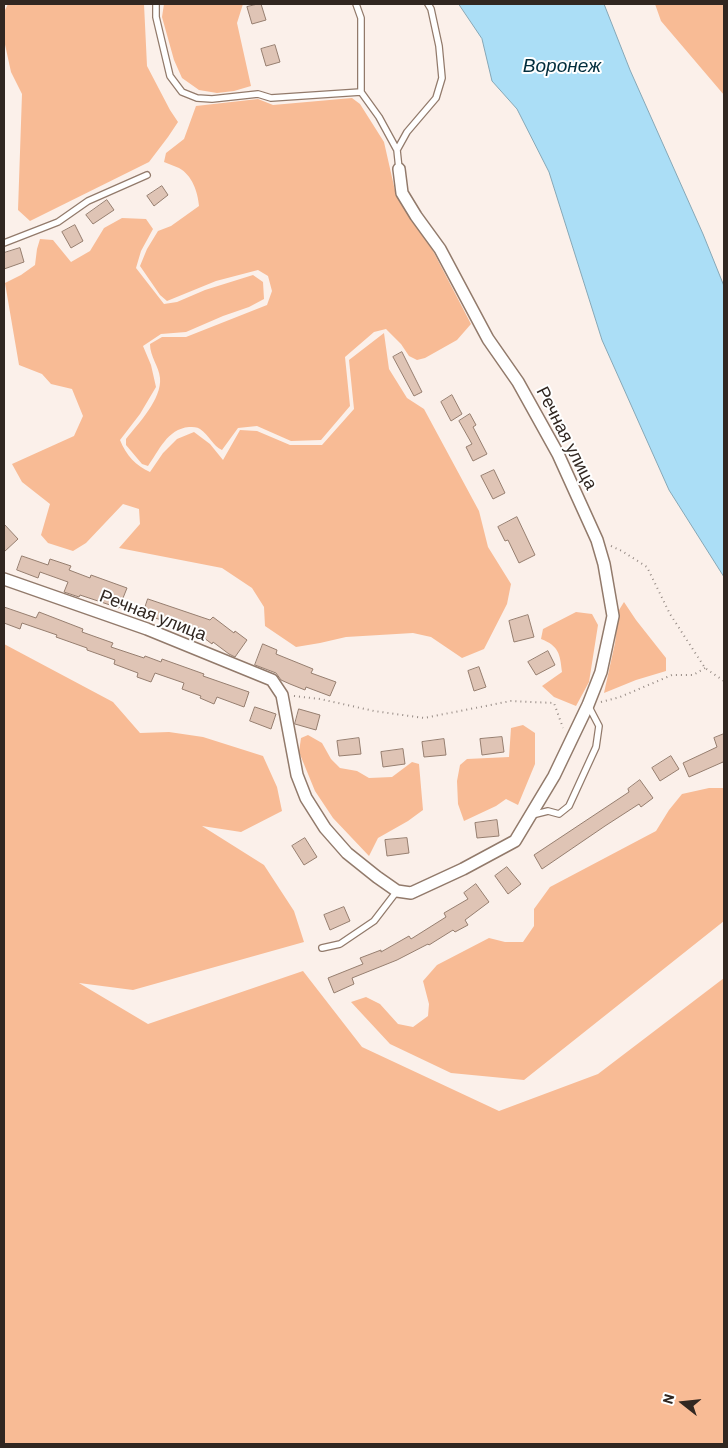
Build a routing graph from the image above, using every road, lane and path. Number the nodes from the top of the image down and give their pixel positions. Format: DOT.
graph roads {
  1 [pos="156,4"];
  2 [pos="356,4"];
  3 [pos="428,4"];
  4 [pos="361,92"];
  5 [pos="397,150"];
  6 [pos="399,169"];
  7 [pos="147,175"];
  8 [pos="4,243"];
  9 [pos="597,540"];
  10 [pos="4,579"];
  11 [pos="705,668"];
  12 [pos="724,681"];
  13 [pos="282,695"];
  14 [pos="588,705"];
  15 [pos="569,743"];
  16 [pos="532,814"];
  17 [pos="397,891"];
  18 [pos="322,948"];
  1 -- 4 [label="lane"];
  2 -- 4 [label="lane"];
  3 -- 5 [label="lane"];
  4 -- 5 [label="lane"];
  5 -- 6 [label="lane"];
  6 -- 9 [label="street, Речная улица"];
  7 -- 8 [label="lane"];
  9 -- 11 [label="path"];
  9 -- 14 [label="street, Речная улица"];
  10 -- 13 [label="street, Речная улица"];
  11 -- 12 [label="path"];
  11 -- 14 [label="path"];
  13 -- 15 [label="path"];
  13 -- 17 [label="street"];
  14 -- 15 [label="street, Речная улица"];
  14 -- 16 [label="lane"];
  15 -- 16 [label="street, Речная улица"];
  16 -- 17 [label="street, Речная улица"];
  17 -- 18 [label="lane"];
}
